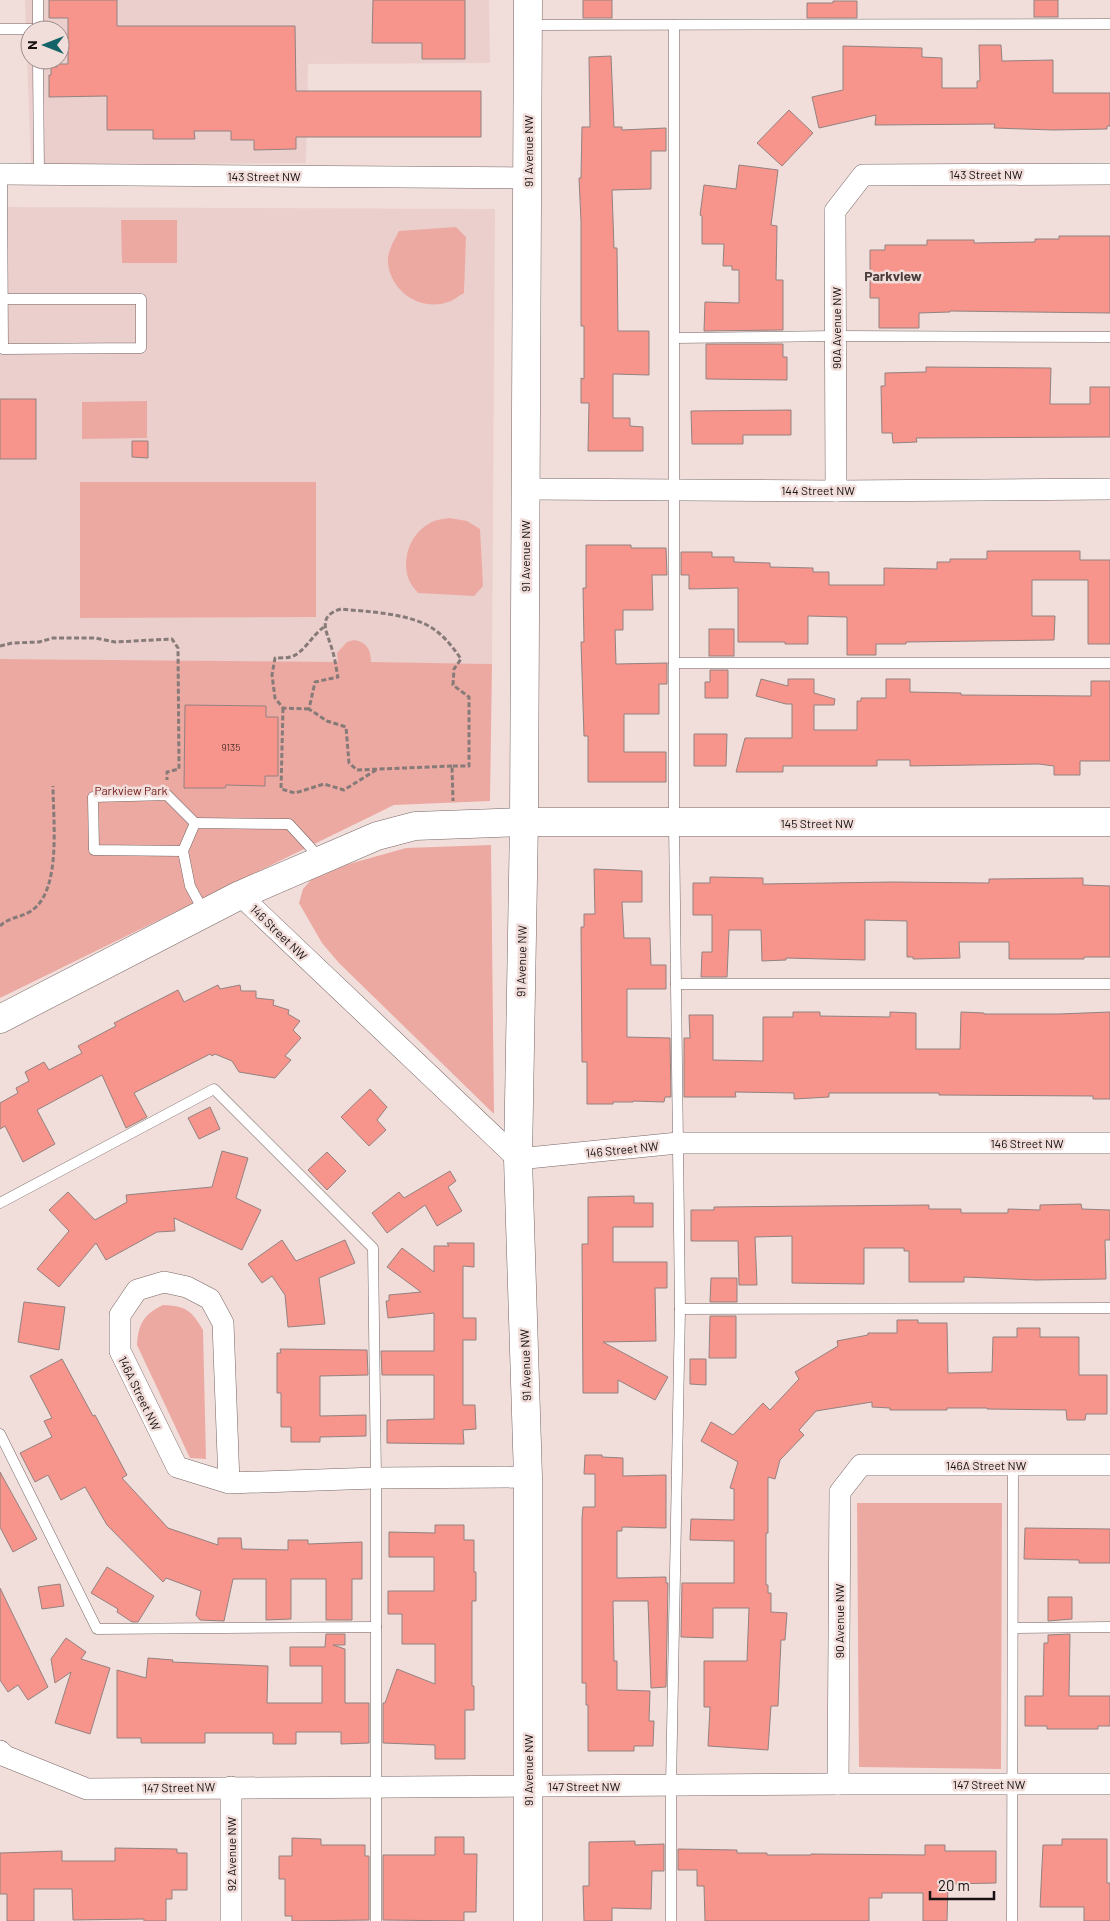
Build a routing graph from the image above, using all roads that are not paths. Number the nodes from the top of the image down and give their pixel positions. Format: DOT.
graph roads {
  1 [pos="38,0"];
  2 [pos="528,13"];
  3 [pos="38,20"];
  4 [pos="1110,24"];
  5 [pos="674,25"];
  6 [pos="0,29"];
  7 [pos="20,29"];
  8 [pos="38,70"];
  9 [pos="1,174"];
  10 [pos="1110,174"];
  11 [pos="39,175"];
  12 [pos="863,175"];
  13 [pos="527,178"];
  14 [pos="4,299"];
  15 [pos="836,336"];
  16 [pos="1110,337"];
  17 [pos="675,338"];
  18 [pos="2,349"];
  19 [pos="526,489"];
  20 [pos="1110,489"];
  21 [pos="675,490"];
  22 [pos="836,491"];
  23 [pos="674,663"];
  24 [pos="1110,663"];
  25 [pos="524,822"];
  26 [pos="1110,822"];
  27 [pos="195,823"];
  28 [pos="674,823"];
  29 [pos="183,851"];
  30 [pos="322,860"];
  31 [pos="240,895"];
  32 [pos="205,914"];
  33 [pos="676,984"];
  34 [pos="1110,984"];
  35 [pos="0,1018"];
  36 [pos="678,1143"];
  37 [pos="1110,1143"];
  38 [pos="518,1159"];
  39 [pos="0,1203"];
  40 [pos="1110,1308"];
  41 [pos="680,1309"];
  42 [pos="0,1434"];
  43 [pos="1110,1464"];
  44 [pos="861,1465"];
  45 [pos="1012,1465"];
  46 [pos="528,1476"];
  47 [pos="376,1478"];
  48 [pos="229,1483"];
  49 [pos="376,1627"];
  50 [pos="1110,1627"];
  51 [pos="1012,1628"];
  52 [pos="3,1754"];
  53 [pos="838,1784"];
  54 [pos="1012,1784"];
  55 [pos="1110,1784"];
  56 [pos="671,1785"];
  57 [pos="376,1786"];
  58 [pos="528,1786"];
  59 [pos="231,1787"];
  60 [pos="231,1921"];
  61 [pos="376,1921"];
  62 [pos="528,1921"];
  63 [pos="672,1921"];
  64 [pos="1012,1921"];
  1 -- 3 [label="lane"];
  2 -- 5 [label="lane"];
  2 -- 13 [label="street, 91 Avenue NW"];
  4 -- 5 [label="lane"];
  5 -- 17 [label="lane"];
  6 -- 7 [label="lane"];
  8 -- 11 [label="lane"];
  9 -- 11 [label="street, 143 Street NW"];
  9 -- 14 [label="lane"];
  10 -- 12 [label="street, 143 Street NW"];
  11 -- 13 [label="street, 143 Street NW"];
  12 -- 15 [label="street, 90A Avenue NW"];
  13 -- 19 [label="street, 91 Avenue NW"];
  14 -- 18 [label="lane"];
  14 -- 18 [label="lane"];
  15 -- 16 [label="lane"];
  15 -- 17 [label="lane"];
  15 -- 22 [label="street, 90A Avenue NW"];
  17 -- 21 [label="lane"];
  19 -- 21 [label="street, 144 Street NW"];
  19 -- 25 [label="street, 91 Avenue NW"];
  20 -- 22 [label="street, 144 Street NW"];
  21 -- 22 [label="street, 144 Street NW"];
  21 -- 23 [label="lane"];
  23 -- 24 [label="lane"];
  23 -- 28 [label="lane"];
  25 -- 28 [label="street, 145 Street NW"];
  25 -- 30 [label="street, 146 Street NW"];
  25 -- 38 [label="street, 91 Avenue NW"];
  26 -- 28 [label="street, 145 Street NW"];
  27 -- 29 [label="lane"];
  27 -- 29 [label="lane"];
  27 -- 30 [label="lane"];
  28 -- 33 [label="lane"];
  29 -- 32 [label="lane"];
  30 -- 31 [label="street, 146 Street NW"];
  31 -- 32 [label="street, 146 Street NW"];
  31 -- 38 [label="street, 146 Street NW"];
  32 -- 35 [label="street, 146 Street NW"];
  33 -- 34 [label="lane"];
  33 -- 36 [label="lane"];
  36 -- 37 [label="street, 146 Street NW"];
  36 -- 38 [label="street, 146 Street NW"];
  36 -- 41 [label="lane"];
  38 -- 46 [label="street, 91 Avenue NW"];
  39 -- 47 [label="lane"];
  40 -- 41 [label="lane"];
  41 -- 56 [label="lane"];
  42 -- 49 [label="lane"];
  43 -- 45 [label="street, 146A Street NW"];
  44 -- 45 [label="street, 146A Street NW"];
  44 -- 53 [label="street, 90 Avenue NW"];
  45 -- 51 [label="lane"];
  46 -- 47 [label="street, 146A Street NW"];
  46 -- 58 [label="street, 91 Avenue NW"];
  47 -- 48 [label="street, 146A Street NW"];
  47 -- 49 [label="lane"];
  48 -- 48 [label="street, 146A Street NW"];
  49 -- 57 [label="lane"];
  50 -- 51 [label="lane"];
  51 -- 54 [label="lane"];
  52 -- 59 [label="street, 147 Street NW"];
  53 -- 54 [label="street, 147 Street NW"];
  53 -- 56 [label="street, 147 Street NW"];
  54 -- 55 [label="street, 147 Street NW"];
  54 -- 64 [label="lane"];
  56 -- 58 [label="street, 147 Street NW"];
  56 -- 63 [label="lane"];
  57 -- 58 [label="street, 147 Street NW"];
  57 -- 59 [label="street, 147 Street NW"];
  57 -- 61 [label="lane"];
  58 -- 62 [label="street, 91 Avenue NW"];
  59 -- 60 [label="street, 92 Avenue NW"];
}
